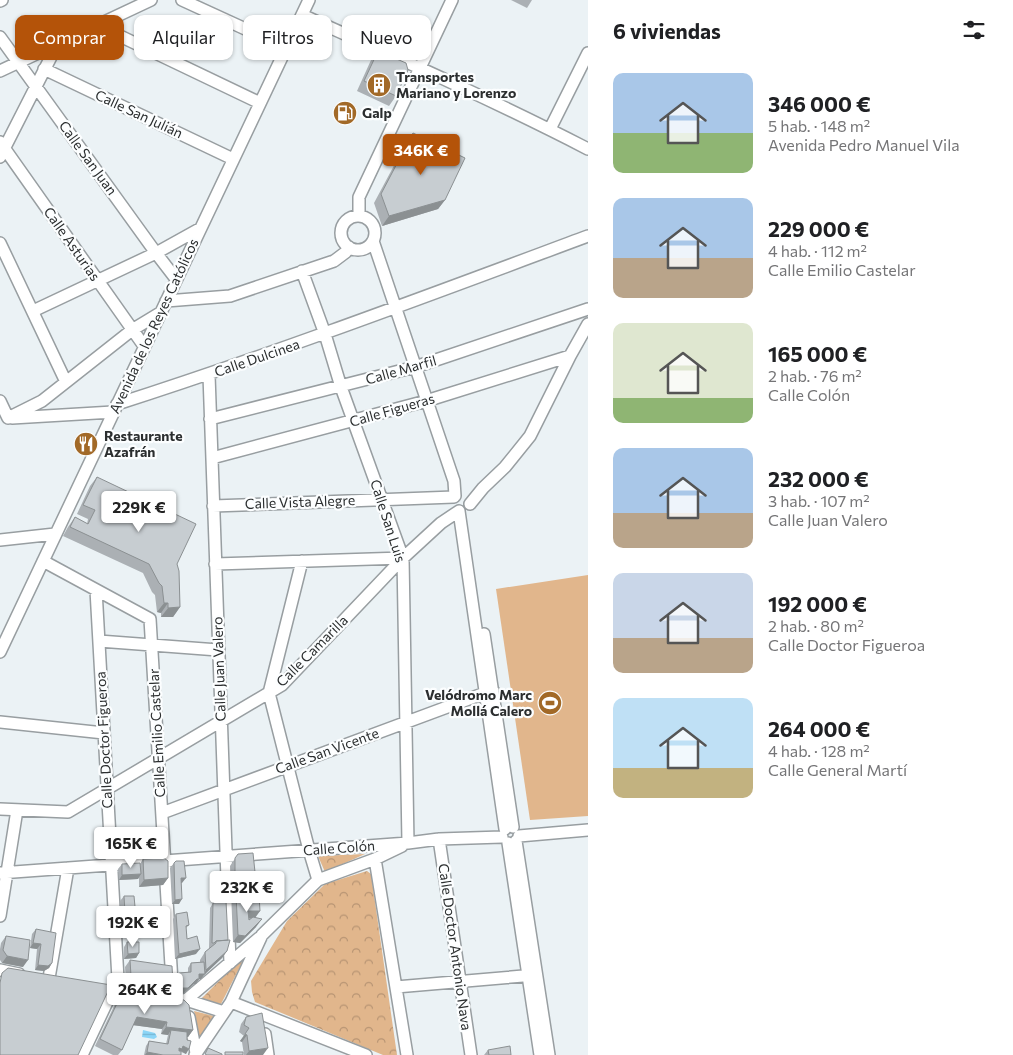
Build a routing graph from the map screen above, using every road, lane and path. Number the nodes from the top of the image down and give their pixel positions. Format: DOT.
graph roads {
  1 [pos="152,0"];
  2 [pos="182,0"];
  3 [pos="309,0"];
  4 [pos="452,0"];
  5 [pos="120,15"];
  6 [pos="302,15"];
  7 [pos="243,28"];
  8 [pos="332,29"];
  9 [pos="0,37"];
  10 [pos="124,39"];
  11 [pos="588,53"];
  12 [pos="23,60"];
  13 [pos="49,60"];
  14 [pos="281,60"];
  15 [pos="19,62"];
  16 [pos="419,68"];
  17 [pos="44,69"];
  18 [pos="0,71"];
  19 [pos="35,85"];
  20 [pos="260,104"];
  21 [pos="550,129"];
  22 [pos="2,149"];
  23 [pos="588,149"];
  24 [pos="233,159"];
  25 [pos="359,216"];
  26 [pos="200,228"];
  27 [pos="588,236"];
  28 [pos="373,242"];
  29 [pos="0,243"];
  30 [pos="348,247"];
  31 [pos="156,253"];
  32 [pos="302,272"];
  33 [pos="176,279"];
  34 [pos="96,280"];
  35 [pos="166,301"];
  36 [pos="395,308"];
  37 [pos="588,309"];
  38 [pos="33,311"];
  39 [pos="160,313"];
  40 [pos="588,324"];
  41 [pos="132,330"];
  42 [pos="325,334"];
  43 [pos="144,346"];
  44 [pos="570,356"];
  45 [pos="415,367"];
  46 [pos="209,375"];
  47 [pos="66,382"];
  48 [pos="341,387"];
  49 [pos="0,401"];
  50 [pos="426,401"];
  51 [pos="115,408"];
  52 [pos="4,419"];
  53 [pos="210,419"];
  54 [pos="354,421"];
  55 [pos="212,458"];
  56 [pos="381,499"];
  57 [pos="458,501"];
  58 [pos="213,506"];
  59 [pos="56,534"];
  60 [pos="0,540"];
  61 [pos="403,558"];
  62 [pos="43,561"];
  63 [pos="302,561"];
  64 [pos="215,564"];
  65 [pos="96,590"];
  66 [pos="99,641"];
  67 [pos="152,645"];
  68 [pos="218,650"];
  69 [pos="0,652"];
  70 [pos="489,691"];
  71 [pos="269,693"];
  72 [pos="0,722"];
  73 [pos="221,722"];
  74 [pos="406,722"];
  75 [pos="104,733"];
  76 [pos="158,758"];
  77 [pos="288,766"];
  78 [pos="107,789"];
  79 [pos="222,790"];
  80 [pos="0,810"];
  81 [pos="17,810"];
  82 [pos="162,812"];
  83 [pos="588,830"];
  84 [pos="510,835"];
  85 [pos="439,839"];
  86 [pos="408,843"];
  87 [pos="309,850"];
  88 [pos="225,857"];
  89 [pos="375,859"];
  90 [pos="164,861"];
  91 [pos="111,865"];
  92 [pos="68,868"];
  93 [pos="3,873"];
  94 [pos="318,880"];
  95 [pos="0,916"];
  96 [pos="262,935"];
  97 [pos="230,963"];
  98 [pos="0,970"];
  99 [pos="532,976"];
  100 [pos="460,982"];
  101 [pos="396,987"];
  102 [pos="156,996"];
  103 [pos="173,999"];
  104 [pos="186,1000"];
  105 [pos="231,1002"];
  106 [pos="224,1012"];
  107 [pos="261,1014"];
  108 [pos="196,1054"];
  109 [pos="82,1055"];
  110 [pos="268,1055"];
  111 [pos="366,1055"];
  112 [pos="407,1055"];
  113 [pos="471,1055"];
  114 [pos="540,1055"];
  115 [pos="549,1055"];
  1 -- 5 [label="street"];
  2 -- 7 [label="street"];
  3 -- 6 [label="street, Avenida de los Reyes Católicos"];
  4 -- 16 [label="street"];
  8 -- 16 [label="street"];
  9 -- 15 [label="street, Calle San Juan"];
  10 -- 20 [label="street"];
  11 -- 21 [label="street"];
  12 -- 15 [label="street"];
  13 -- 17 [label="street"];
  14 -- 20 [label="street, Avenida de los Reyes Católicos"];
  15 -- 18 [label="street"];
  15 -- 19 [label="street, Calle San Juan"];
  16 -- 21 [label="street"];
  16 -- 25 [label="street"];
  17 -- 19 [label="street"];
  17 -- 24 [label="street, Calle San Julián"];
  19 -- 22 [label="street"];
  19 -- 31 [label="street, Calle San Juan"];
  20 -- 24 [label="street, Avenida de los Reyes Católicos"];
  21 -- 23 [label="street"];
  22 -- 34 [label="street, Calle Asturias"];
  24 -- 26 [label="street, Avenida de los Reyes Católicos"];
  25 -- 28 [label="street"];
  25 -- 30 [label="street"];
  26 -- 31 [label="street"];
  26 -- 33 [label="street, Avenida de los Reyes Católicos"];
  27 -- 36 [label="street, Calle Dulcinea"];
  28 -- 30 [label="street"];
  28 -- 36 [label="street"];
  29 -- 38 [label="street"];
  30 -- 32 [label="street"];
  31 -- 33 [label="street, Calle San Juan"];
  31 -- 34 [label="street"];
  32 -- 35 [label="street"];
  32 -- 42 [label="street, Calle San Luis"];
  33 -- 35 [label="street, Avenida de los Reyes Católicos"];
  34 -- 38 [label="street"];
  34 -- 41 [label="street, Calle Asturias"];
  35 -- 39 [label="street, Avenida de los Reyes Católicos"];
  36 -- 42 [label="street, Calle Dulcinea"];
  36 -- 45 [label="street"];
  37 -- 45 [label="street, Calle Marfil"];
  38 -- 47 [label="street"];
  39 -- 41 [label="street"];
  39 -- 43 [label="street, Avenida de los Reyes Católicos"];
  40 -- 44 [label="street, Calle Camarilla"];
  41 -- 43 [label="street, Calle Asturias"];
  41 -- 47 [label="street"];
  42 -- 46 [label="street, Calle Dulcinea"];
  42 -- 48 [label="street, Calle San Luis"];
  43 -- 51 [label="street, Avenida de los Reyes Católicos"];
  44 -- 50 [label="street, Calle Figueras"];
  44 -- 57 [label="street, Calle Camarilla"];
  45 -- 48 [label="street, Calle Marfil"];
  45 -- 50 [label="street"];
  46 -- 51 [label="street, Calle Dulcinea"];
  46 -- 53 [label="street, Calle Juan Valero"];
  47 -- 52 [label="street"];
  48 -- 53 [label="street, Calle Marfil"];
  48 -- 54 [label="street, Calle San Luis"];
  49 -- 52 [label="street"];
  50 -- 54 [label="street, Calle Figueras"];
  50 -- 57 [label="street"];
  51 -- 52 [label="street, Calle Dulcinea"];
  51 -- 59 [label="street, Avenida de los Reyes Católicos"];
  53 -- 55 [label="street, Calle Juan Valero"];
  54 -- 55 [label="street, Calle Figueras"];
  54 -- 56 [label="street, Calle San Luis"];
  55 -- 58 [label="street, Calle Juan Valero"];
  56 -- 57 [label="street, Calle Vista Alegre"];
  56 -- 58 [label="street, Calle Vista Alegre"];
  56 -- 61 [label="street, Calle San Luis"];
  57 -- 61 [label="street, Calle Camarilla"];
  57 -- 70 [label="street"];
  58 -- 64 [label="street, Calle Juan Valero"];
  59 -- 60 [label="street"];
  59 -- 62 [label="street, Avenida de los Reyes Católicos"];
  61 -- 63 [label="street"];
  61 -- 71 [label="street, Calle Camarilla"];
  61 -- 74 [label="street, Calle San Luis"];
  62 -- 65 [label="street, Calle Emilio Castelar"];
  62 -- 69 [label="street, Avenida de los Reyes Católicos"];
  63 -- 64 [label="street"];
  63 -- 71 [label="street"];
  64 -- 68 [label="street, Calle Juan Valero"];
  65 -- 66 [label="street, Calle Doctor Figueroa"];
  65 -- 67 [label="street, Calle Emilio Castelar"];
  66 -- 67 [label="street"];
  66 -- 75 [label="street, Calle Doctor Figueroa"];
  67 -- 68 [label="street"];
  67 -- 76 [label="street, Calle Emilio Castelar"];
  68 -- 73 [label="street, Calle Juan Valero"];
  70 -- 74 [label="street, Calle San Vicente"];
  70 -- 84 [label="street"];
  71 -- 73 [label="street, Calle Camarilla"];
  71 -- 77 [label="street"];
  72 -- 75 [label="street"];
  73 -- 76 [label="street, Calle Camarilla"];
  73 -- 79 [label="street, Calle Juan Valero"];
  74 -- 77 [label="street, Calle San Vicente"];
  74 -- 86 [label="street, Calle San Luis"];
  75 -- 78 [label="street, Calle Doctor Figueroa"];
  76 -- 78 [label="street, Calle Camarilla"];
  76 -- 82 [label="street, Calle Emilio Castelar"];
  77 -- 79 [label="street, Calle San Vicente"];
  77 -- 87 [label="street"];
  78 -- 81 [label="street, Calle Camarilla"];
  78 -- 91 [label="street, Calle Doctor Figueroa"];
  79 -- 82 [label="street, Calle San Vicente"];
  79 -- 88 [label="street, Calle Juan Valero"];
  80 -- 81 [label="street, Calle Camarilla"];
  81 -- 93 [label="street"];
  82 -- 90 [label="street, Calle Emilio Castelar"];
  83 -- 84 [label="street, Calle Colón"];
  84 -- 85 [label="street, Calle Colón"];
  84 -- 99 [label="street"];
  85 -- 86 [label="street, Calle Colón"];
  85 -- 100 [label="street, Calle Doctor Antonio Nava"];
  86 -- 87 [label="street, Calle Colón"];
  86 -- 89 [label="street, Calle Colón"];
  87 -- 88 [label="street, Calle Colón"];
  87 -- 94 [label="street"];
  88 -- 90 [label="street, Calle Colón"];
  88 -- 97 [label="street, Calle Juan Valero"];
  89 -- 94 [label="street, Calle Colón"];
  89 -- 101 [label="street"];
  90 -- 91 [label="street, Calle Colón"];
  90 -- 103 [label="street, Calle Emilio Castelar"];
  91 -- 92 [label="street, Calle Colón"];
  91 -- 109 [label="street, Calle Doctor Figueroa"];
  92 -- 93 [label="street, Calle Colón"];
  92 -- 98 [label="street"];
  93 -- 95 [label="street"];
  94 -- 96 [label="street"];
  96 -- 97 [label="street"];
  96 -- 105 [label="street"];
  97 -- 104 [label="street"];
  99 -- 100 [label="street"];
  99 -- 114 [label="street"];
  99 -- 115 [label="street"];
  100 -- 101 [label="street"];
  100 -- 113 [label="street, Calle Doctor Antonio Nava"];
  101 -- 112 [label="street"];
  102 -- 103 [label="street"];
  103 -- 104 [label="street"];
  104 -- 106 [label="street"];
  104 -- 108 [label="street"];
  105 -- 106 [label="street"];
  105 -- 107 [label="street"];
  106 -- 108 [label="street"];
  107 -- 110 [label="street"];
  107 -- 111 [label="street"];
}
